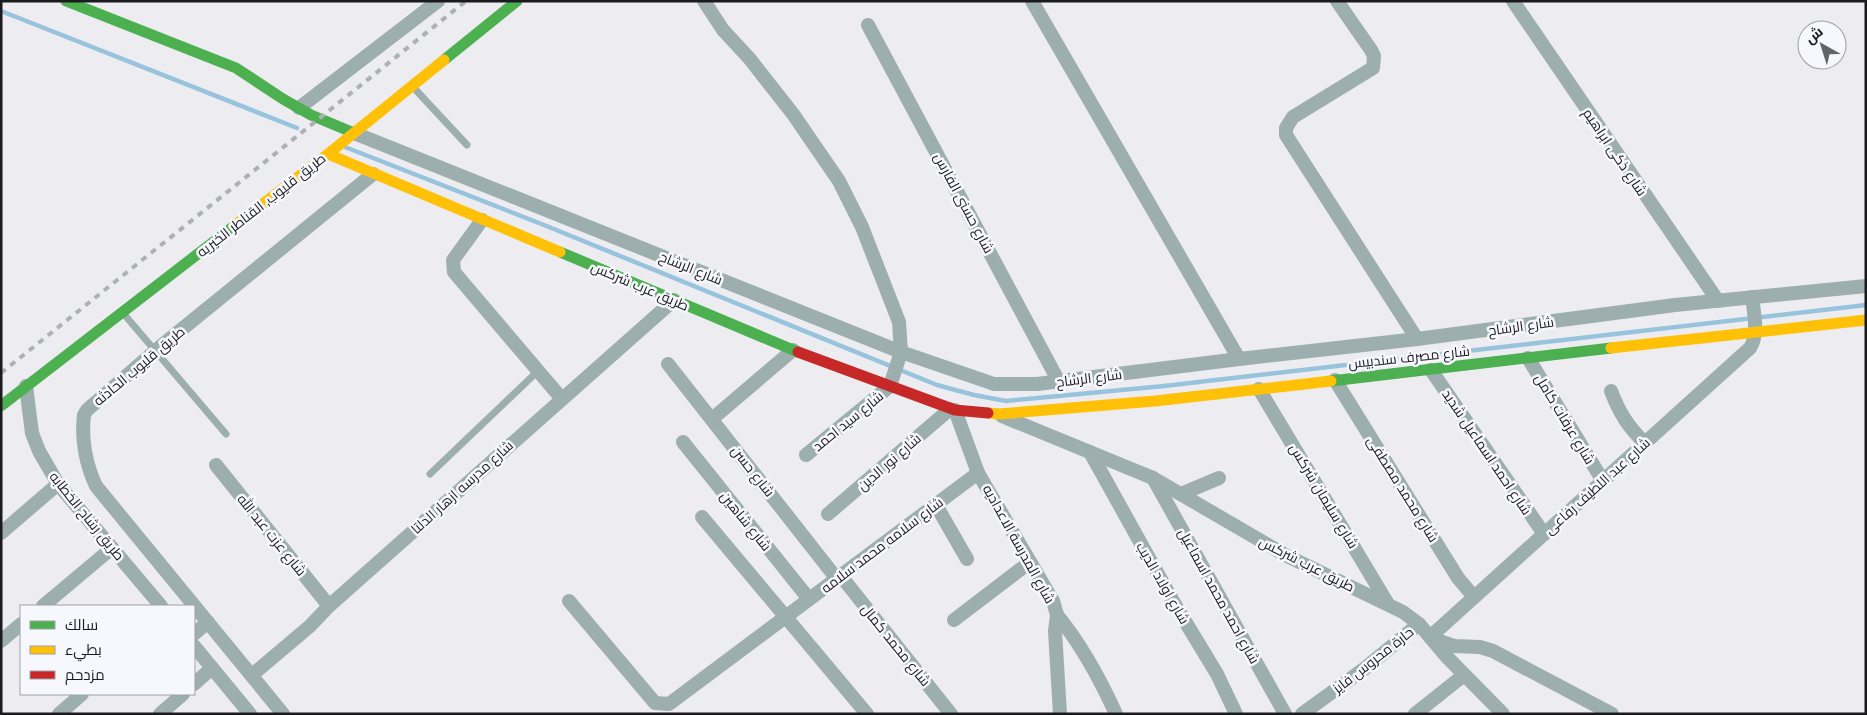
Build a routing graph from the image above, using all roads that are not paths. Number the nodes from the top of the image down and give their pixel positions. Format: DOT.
graph roads {
  1 [pos="66,1"];
  2 [pos="438,1"];
  3 [pos="518,1"];
  4 [pos="704,1"];
  5 [pos="1032,1"];
  6 [pos="1337,1"];
  7 [pos="1513,1"];
  8 [pos="868,25"];
  9 [pos="412,85"];
  10 [pos="298,108"];
  11 [pos="354,133"];
  12 [pos="467,145"];
  13 [pos="328,154"];
  14 [pos="373,174"];
  15 [pos="482,220"];
  16 [pos="1866,286"];
  17 [pos="674,300"];
  18 [pos="1718,301"];
  19 [pos="1753,301"];
  20 [pos="123,312"];
  21 [pos="1866,320"];
  22 [pos="1755,329"];
  23 [pos="1416,340"];
  24 [pos="793,350"];
  25 [pos="155,351"];
  26 [pos="901,352"];
  27 [pos="1528,358"];
  28 [pos="1239,359"];
  29 [pos="668,364"];
  30 [pos="1431,370"];
  31 [pos="538,371"];
  32 [pos="1336,380"];
  33 [pos="1059,382"];
  34 [pos="26,386"];
  35 [pos="890,386"];
  36 [pos="1259,389"];
  37 [pos="1611,391"];
  38 [pos="562,399"];
  39 [pos="1,406"];
  40 [pos="952,410"];
  41 [pos="999,414"];
  42 [pos="712,419"];
  43 [pos="226,434"];
  44 [pos="683,442"];
  45 [pos="1645,443"];
  46 [pos="1090,452"];
  47 [pos="806,455"];
  48 [pos="216,465"];
  49 [pos="978,473"];
  50 [pos="430,474"];
  51 [pos="1153,478"];
  52 [pos="1220,478"];
  53 [pos="1603,481"];
  54 [pos="58,484"];
  55 [pos="1181,494"];
  56 [pos="936,505"];
  57 [pos="828,514"];
  58 [pos="702,517"];
  59 [pos="1,533"];
  60 [pos="1544,534"];
  61 [pos="112,548"];
  62 [pos="967,558"];
  63 [pos="1030,562"];
  64 [pos="839,577"];
  65 [pos="1474,597"];
  66 [pos="809,599"];
  67 [pos="569,601"];
  68 [pos="1388,604"];
  69 [pos="44,605"];
  70 [pos="160,605"];
  71 [pos="194,605"];
  72 [pos="195,606"];
  73 [pos="329,606"];
  74 [pos="1056,615"];
  75 [pos="785,617"];
  76 [pos="954,620"];
  77 [pos="208,622"];
  78 [pos="1419,624"];
  79 [pos="20,625"];
  80 [pos="195,633"];
  81 [pos="1430,637"];
  82 [pos="1,641"];
  83 [pos="195,647"];
  84 [pos="212,668"];
  85 [pos="252,675"];
  86 [pos="1464,675"];
  87 [pos="195,683"];
  88 [pos="81,695"];
  89 [pos="182,695"];
  90 [pos="1056,711"];
  91 [pos="59,714"];
  92 [pos="160,714"];
  93 [pos="250,714"];
  94 [pos="283,714"];
  95 [pos="867,714"];
  96 [pos="951,714"];
  97 [pos="1116,714"];
  98 [pos="1236,714"];
  99 [pos="1285,714"];
  100 [pos="1302,714"];
  101 [pos="1415,714"];
  102 [pos="1503,714"];
  103 [pos="1612,714"];
  1 -- 10 [label="street"];
  2 -- 10 [label="street"];
  3 -- 9 [label="street, طريق قليوب, القناطر الخيريه"];
  4 -- 26 [label="street"];
  5 -- 28 [label="street"];
  6 -- 23 [label="street"];
  7 -- 18 [label="street, شارع ذكى ابراهيم"];
  8 -- 33 [label="street, شارع حسنى الفارس"];
  9 -- 11 [label="street, طريق قليوب, القناطر الخيريه"];
  9 -- 12 [label="lane"];
  10 -- 11 [label="street"];
  11 -- 13 [label="street, طريق قليوب, القناطر الخيريه"];
  11 -- 26 [label="street, شارع الرشاح"];
  13 -- 14 [label="street, طريق عرب شركس"];
  13 -- 20 [label="street, طريق قليوب, القناطر الخيريه"];
  14 -- 15 [label="street, طريق عرب شركس"];
  14 -- 25 [label="street, طريق قليوب الحادثه"];
  15 -- 17 [label="street, طريق عرب شركس"];
  15 -- 31 [label="street"];
  16 -- 19 [label="street, شارع الرشاح"];
  17 -- 24 [label="street, طريق عرب شركس"];
  17 -- 38 [label="street, شارع مدرسه ازهار الدلتا"];
  18 -- 19 [label="street, شارع الرشاح"];
  18 -- 23 [label="street, شارع الرشاح"];
  19 -- 22 [label="street"];
  20 -- 25 [label="lane"];
  20 -- 34 [label="street, طريق قليوب, القناطر الخيريه"];
  21 -- 22 [label="street, شارع مصرف سندبيس"];
  22 -- 27 [label="street, شارع مصرف سندبيس"];
  22 -- 45 [label="street, شارع عبد اللطيف رفاعى"];
  23 -- 28 [label="street, شارع الرشاح"];
  24 -- 35 [label="street, طريق عرب شركس"];
  24 -- 42 [label="street"];
  25 -- 43 [label="lane"];
  25 -- 71 [label="street, طريق قليوب الحادثه"];
  26 -- 33 [label="street, شارع الرشاح"];
  26 -- 35 [label="street"];
  27 -- 30 [label="street, شارع مصرف سندبيس"];
  27 -- 53 [label="street, شارع عرفات كامل"];
  28 -- 33 [label="street, شارع الرشاح"];
  29 -- 42 [label="street, شارع حسن"];
  30 -- 32 [label="street, شارع مصرف سندبيس"];
  30 -- 60 [label="street, شارع احمد اسماعيل شديد"];
  31 -- 38 [label="street"];
  31 -- 50 [label="lane"];
  32 -- 36 [label="street, شارع مصرف سندبيس"];
  32 -- 65 [label="street, شارع محمد مصطفى"];
  34 -- 39 [label="street, طريق قليوب, القناطر الخيريه"];
  34 -- 54 [label="street, طريق رشاح الخطابه"];
  35 -- 40 [label="street, طريق عرب شركس"];
  35 -- 47 [label="street, شارع سيد احمد"];
  36 -- 41 [label="street, شارع مصرف سندبيس"];
  36 -- 68 [label="street, شارع سليمان شركس"];
  37 -- 45 [label="street"];
  38 -- 73 [label="street, شارع مدرسه ازهار الدلتا"];
  40 -- 41 [label="street, شارع مصرف سندبيس"];
  40 -- 49 [label="street, شارع المدرسة الاعداديه"];
  40 -- 57 [label="street, شارع نور الدين"];
  41 -- 46 [label="street, طريق عرب شركس"];
  42 -- 64 [label="street, شارع حسن"];
  44 -- 66 [label="street, شارع شاهين"];
  45 -- 53 [label="street, شارع عبد اللطيف رفاعى"];
  46 -- 51 [label="street, طريق عرب شركس"];
  46 -- 98 [label="street, شارع اولاد الديب"];
  48 -- 73 [label="street, شارع عزت عبد الله"];
  49 -- 56 [label="street, شارع سلامه محمد سلامه"];
  49 -- 63 [label="street, شارع المدرسة الاعداديه"];
  51 -- 55 [label="street, طريق عرب شركس"];
  51 -- 99 [label="street, شارع احمد محمد اسماعيل"];
  52 -- 55 [label="street"];
  53 -- 60 [label="street, شارع عبد اللطيف رفاعى"];
  54 -- 59 [label="street"];
  54 -- 61 [label="street, طريق رشاح الخطابه"];
  55 -- 68 [label="street, طريق عرب شركس"];
  56 -- 62 [label="street"];
  56 -- 64 [label="street, شارع سلامه محمد سلامه"];
  58 -- 75 [label="street"];
  60 -- 65 [label="street, شارع عبد اللطيف رفاعى"];
  61 -- 69 [label="street"];
  61 -- 70 [label="street, طريق رشاح الخطابه"];
  63 -- 74 [label="street, شارع المدرسة الاعداديه"];
  63 -- 76 [label="street"];
  64 -- 66 [label="street, شارع سلامه محمد سلامه"];
  64 -- 96 [label="street, شارع محمد كمال"];
  65 -- 81 [label="street, شارع عبد اللطيف رفاعى"];
  66 -- 75 [label="street, شارع سلامه محمد سلامه"];
  67 -- 75 [label="street, شارع سلامه محمد سلامه"];
  68 -- 78 [label="street, طريق عرب شركس"];
  72 -- 77 [label="street, طريق قليوب الحادثه"];
  73 -- 85 [label="street, شارع مدرسه ازهار الدلتا"];
  74 -- 90 [label="street, شارع المدرسة الاعداديه"];
  74 -- 97 [label="street"];
  75 -- 95 [label="street"];
  77 -- 80 [label="street"];
  77 -- 85 [label="street, طريق قليوب الحادثه"];
  78 -- 81 [label="street, طريق عرب شركس"];
  78 -- 100 [label="street, حارة محروس فايز"];
  79 -- 82 [label="street"];
  81 -- 86 [label="street"];
  81 -- 103 [label="street, طريق عرب شركس"];
  83 -- 84 [label="street"];
  84 -- 87 [label="street"];
  84 -- 93 [label="street"];
  85 -- 94 [label="street, طريق قليوب الحادثه"];
  86 -- 101 [label="street"];
  86 -- 102 [label="street"];
  88 -- 91 [label="street"];
  89 -- 92 [label="street"];
}
